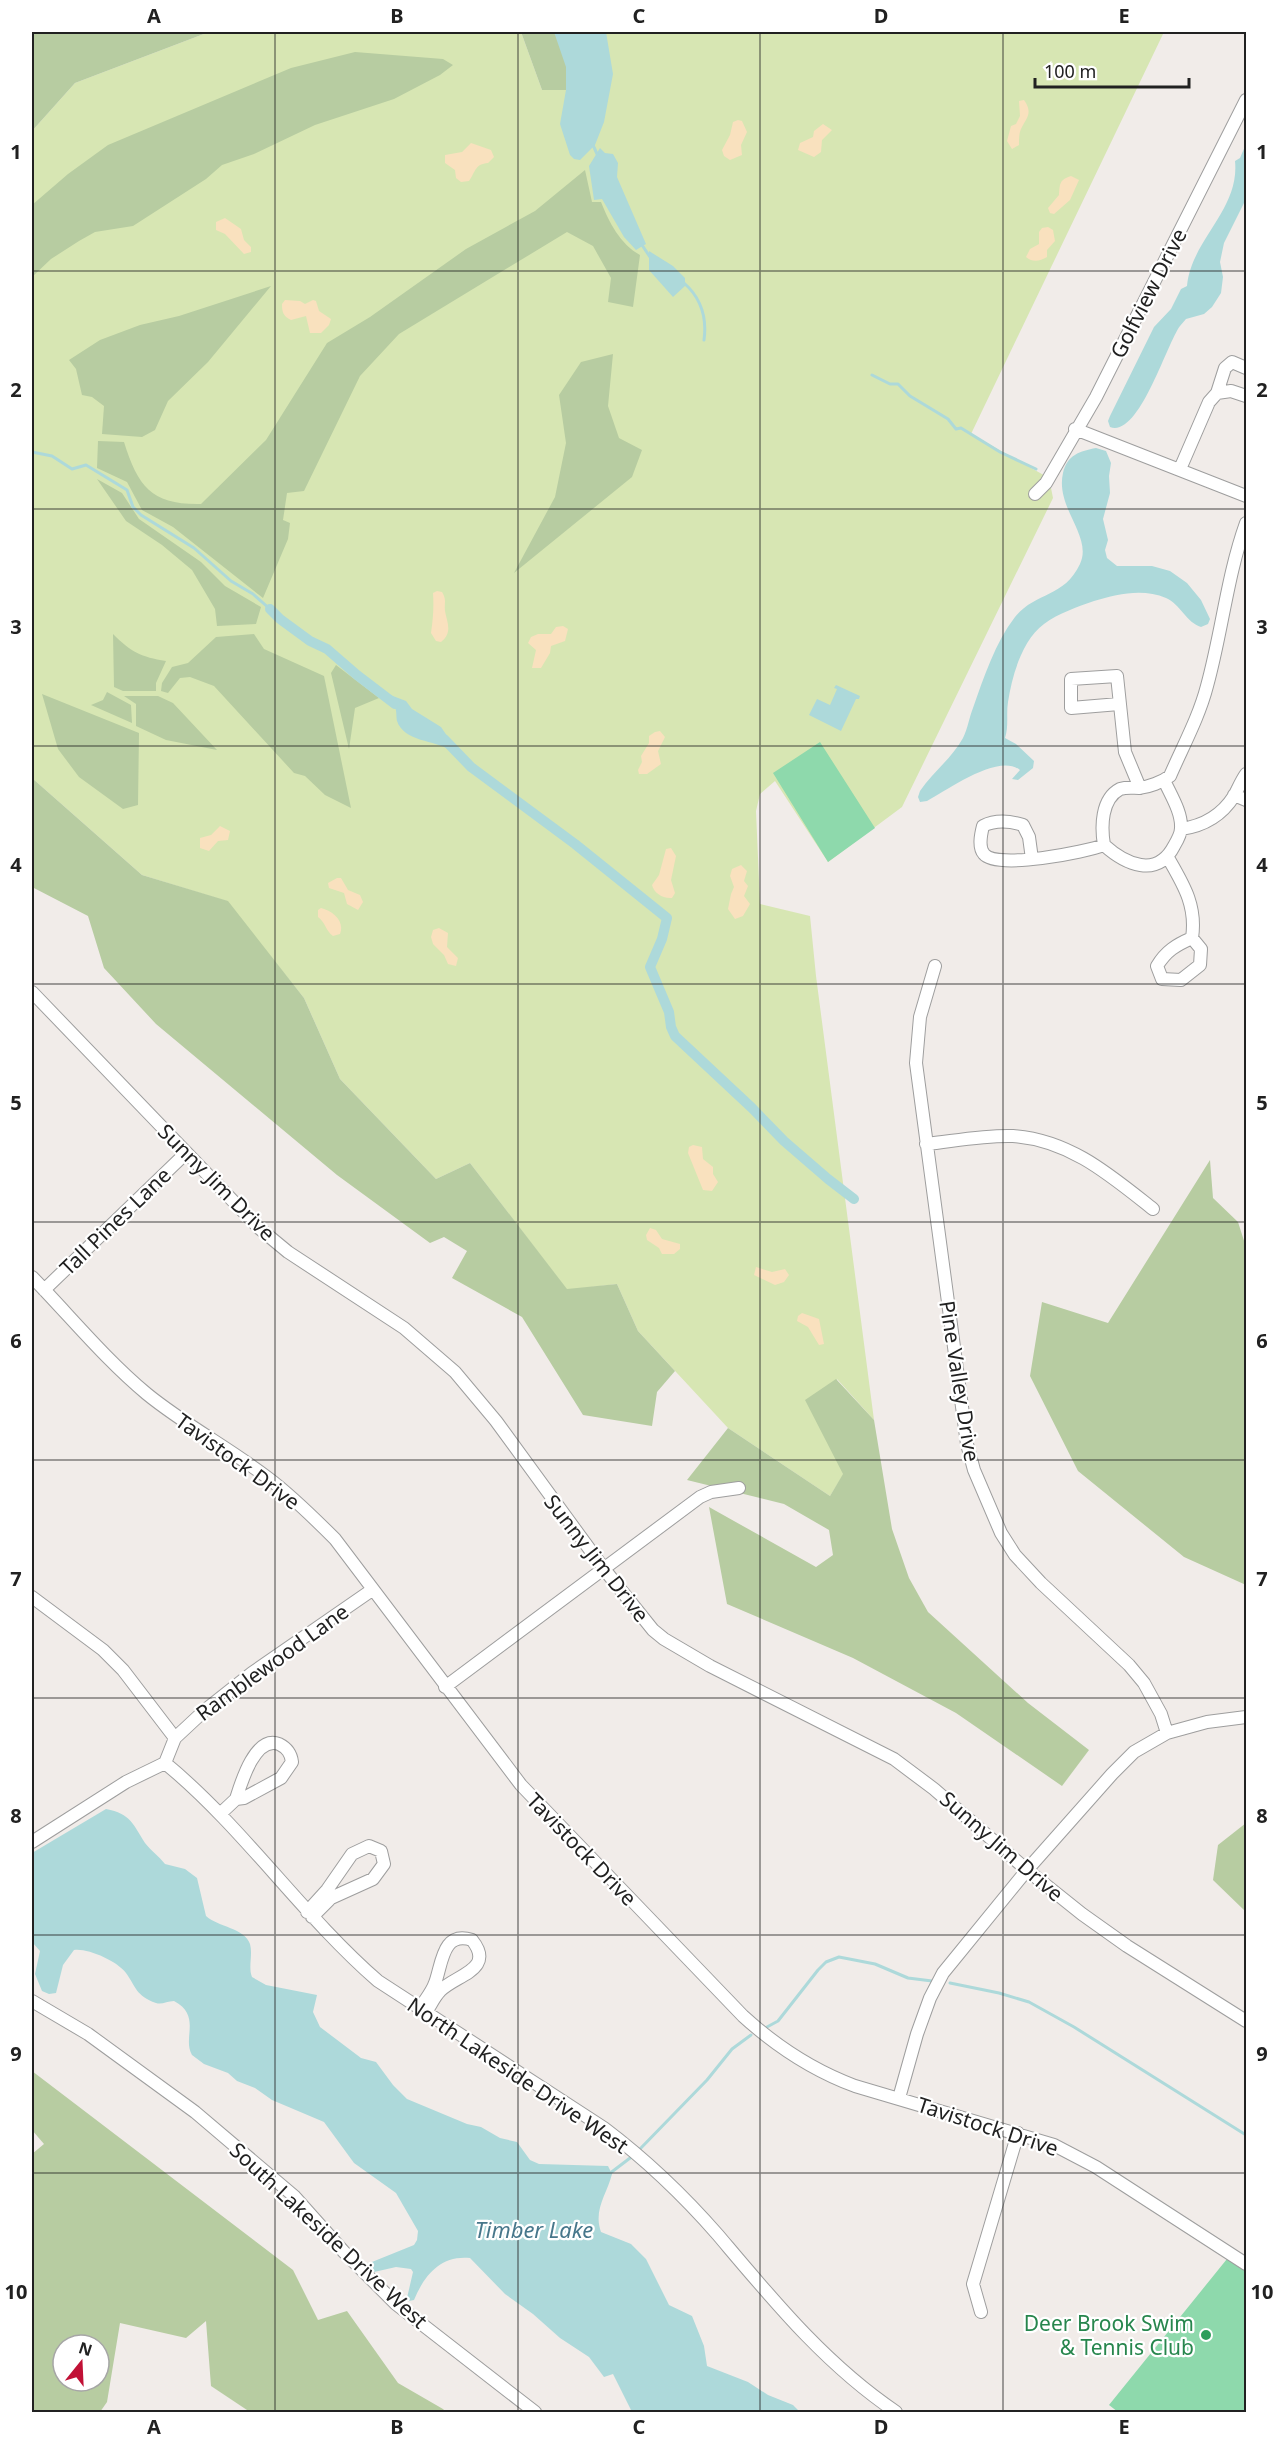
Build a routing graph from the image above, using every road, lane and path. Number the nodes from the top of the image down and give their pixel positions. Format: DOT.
graph roads {
  1 [pos="1246,100"];
  2 [pos="1246,368"];
  3 [pos="1216,393"];
  4 [pos="1246,396"];
  5 [pos="1075,429"];
  6 [pos="1180,469"];
  7 [pos="1035,494"];
  8 [pos="1246,496"];
  9 [pos="1246,523"];
  10 [pos="1119,704"];
  11 [pos="1246,774"];
  12 [pos="1164,780"];
  13 [pos="1140,788"];
  14 [pos="1234,795"];
  15 [pos="1246,800"];
  16 [pos="1181,829"];
  17 [pos="1104,845"];
  18 [pos="1167,856"];
  19 [pos="1032,859"];
  20 [pos="1192,938"];
  21 [pos="935,966"];
  22 [pos="32,992"];
  23 [pos="926,1144"];
  24 [pos="186,1153"];
  25 [pos="1153,1209"];
  26 [pos="32,1277"];
  27 [pos="44,1290"];
  28 [pos="738,1488"];
  29 [pos="604,1569"];
  30 [pos="372,1590"];
  31 [pos="32,1597"];
  32 [pos="446,1687"];
  33 [pos="1246,1717"];
  34 [pos="1167,1733"];
  35 [pos="175,1738"];
  36 [pos="165,1763"];
  37 [pos="236,1799"];
  38 [pos="220,1814"];
  39 [pos="32,1842"];
  40 [pos="1027,1870"];
  41 [pos="310,1914"];
  42 [pos="32,2001"];
  43 [pos="423,2010"];
  44 [pos="1246,2021"];
  45 [pos="899,2098"];
  46 [pos="1018,2133"];
  47 [pos="1246,2264"];
  48 [pos="981,2313"];
  49 [pos="535,2412"];
  50 [pos="896,2412"];
  1 -- 5 [label="street, Golfview Drive"];
  2 -- 3 [label="street"];
  3 -- 4 [label="street"];
  3 -- 6 [label="street"];
  5 -- 6 [label="street"];
  5 -- 7 [label="street, Golfview Drive"];
  6 -- 8 [label="street"];
  9 -- 12 [label="street"];
  10 -- 10 [label="street"];
  10 -- 13 [label="street"];
  11 -- 14 [label="street"];
  12 -- 13 [label="street"];
  12 -- 16 [label="street"];
  13 -- 17 [label="street"];
  14 -- 15 [label="street"];
  14 -- 16 [label="street"];
  16 -- 18 [label="street"];
  17 -- 18 [label="street"];
  17 -- 19 [label="street"];
  18 -- 20 [label="street"];
  19 -- 19 [label="street"];
  21 -- 23 [label="street, Pine Valley Drive"];
  22 -- 24 [label="street, Sunny Jim Drive"];
  23 -- 25 [label="street"];
  23 -- 34 [label="street, Pine Valley Drive"];
  24 -- 27 [label="street, Tall Pines Lane"];
  24 -- 29 [label="street, Sunny Jim Drive"];
  26 -- 27 [label="street, Tavistock Drive"];
  27 -- 30 [label="street, Tavistock Drive"];
  28 -- 29 [label="street"];
  29 -- 32 [label="street"];
  29 -- 40 [label="street, Sunny Jim Drive"];
  30 -- 32 [label="street, Tavistock Drive"];
  30 -- 35 [label="street, Ramblewood Lane"];
  31 -- 35 [label="street"];
  32 -- 45 [label="street, Tavistock Drive"];
  33 -- 34 [label="street"];
  34 -- 40 [label="street"];
  35 -- 36 [label="street"];
  36 -- 38 [label="street, North Lakeside Drive West"];
  36 -- 39 [label="street"];
  37 -- 37 [label="street"];
  37 -- 38 [label="street"];
  38 -- 41 [label="street, North Lakeside Drive West"];
  40 -- 44 [label="street, Sunny Jim Drive"];
  40 -- 45 [label="street"];
  41 -- 41 [label="street"];
  41 -- 43 [label="street, North Lakeside Drive West"];
  42 -- 49 [label="street, South Lakeside Drive West"];
  43 -- 43 [label="street"];
  43 -- 50 [label="street, North Lakeside Drive West"];
  45 -- 46 [label="street, Tavistock Drive"];
  46 -- 47 [label="street, Tavistock Drive"];
  46 -- 48 [label="street"];
}
